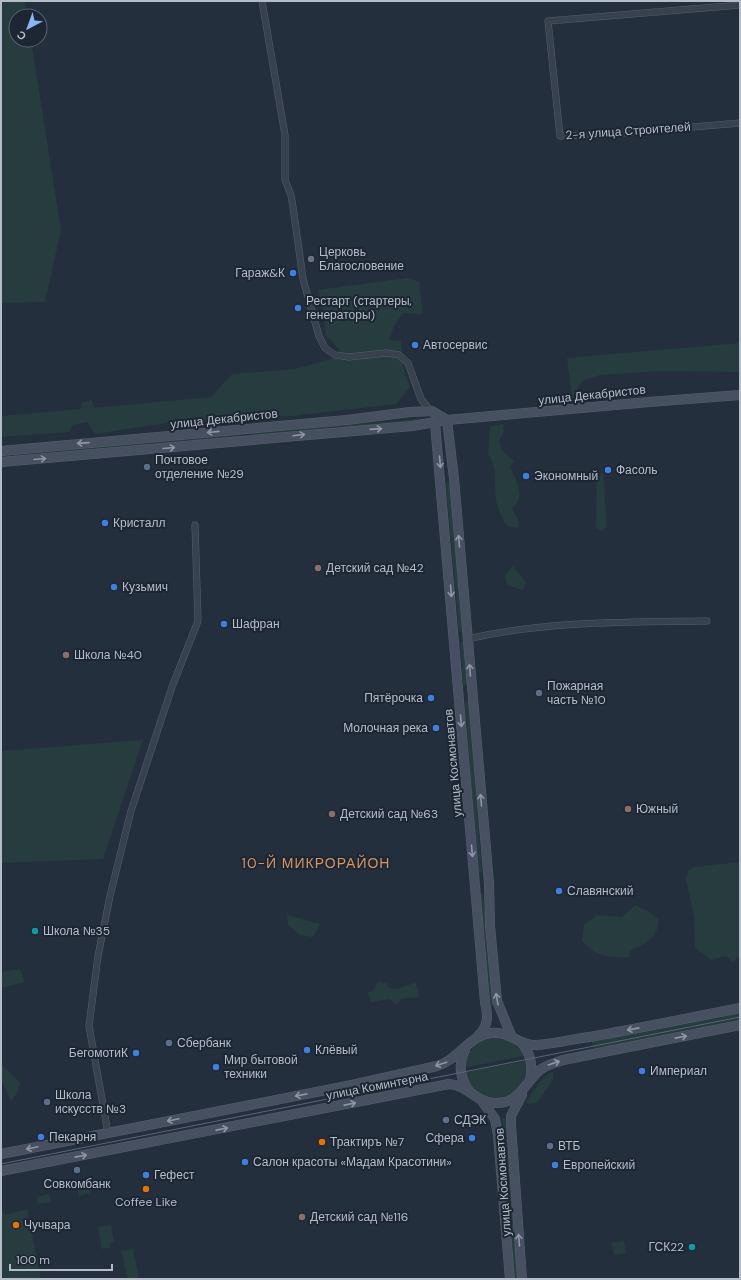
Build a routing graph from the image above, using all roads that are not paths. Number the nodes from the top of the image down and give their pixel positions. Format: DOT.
graph roads {
  1 [pos="262,1"];
  2 [pos="740,5"];
  3 [pos="740,123"];
  4 [pos="740,395"];
  5 [pos="432,411"];
  6 [pos="447,420"];
  7 [pos="435,423"];
  8 [pos="245,428"];
  9 [pos="246,442"];
  10 [pos="1,451"];
  11 [pos="1,462"];
  12 [pos="454,479"];
  13 [pos="441,480"];
  14 [pos="195,525"];
  15 [pos="707,621"];
  16 [pos="467,639"];
  17 [pos="475,883"];
  18 [pos="489,883"];
  19 [pos="740,1008"];
  20 [pos="740,1025"];
  21 [pos="511,1035"];
  22 [pos="472,1041"];
  23 [pos="521,1042"];
  24 [pos="525,1088"];
  25 [pos="469,1091"];
  26 [pos="481,1100"];
  27 [pos="108,1133"];
  28 [pos="1,1154"];
  29 [pos="1,1171"];
  30 [pos="510,1279"];
  31 [pos="522,1279"];
  1 -- 5 [label="street"];
  2 -- 3 [label="street, 2-я улица Строителей"];
  4 -- 6 [label="street, улица Декабристов"];
  5 -- 6 [label="street"];
  5 -- 7 [label="street"];
  5 -- 8 [label="street, улица Декабристов"];
  6 -- 7 [label="street, улица Декабристов"];
  6 -- 12 [label="street, улица Космонавтов"];
  9 -- 7 [label="street, улица Декабристов, one-way"];
  7 -- 13 [label="street, улица Космонавтов, one-way"];
  8 -- 9 [label="street"];
  8 -- 10 [label="street, улица Декабристов, one-way"];
  11 -- 9 [label="street, улица Декабристов, one-way"];
  12 -- 13 [label="street"];
  16 -- 12 [label="street, улица Космонавтов, one-way"];
  13 -- 17 [label="street, улица Космонавтов, one-way"];
  14 -- 27 [label="street"];
  15 -- 16 [label="street"];
  18 -- 16 [label="street, улица Космонавтов, one-way"];
  17 -- 18 [label="street"];
  17 -- 22 [label="street, улица Космонавтов"];
  21 -- 18 [label="street, улица Космонавтов, one-way"];
  19 -- 23 [label="street, улица Коминтерна, one-way"];
  24 -- 20 [label="street, one-way"];
  21 -- 22 [label="street, улица Коминтерна"];
  21 -- 23 [label="street, улица Коминтерна"];
  22 -- 25 [label="street, улица Космонавтов"];
  22 -- 27 [label="street, улица Коминтерна, one-way"];
  23 -- 24 [label="street, улица Космонавтов"];
  24 -- 26 [label="street"];
  31 -- 24 [label="street, улица Космонавтов, one-way"];
  25 -- 26 [label="street, улица Коминтерна"];
  29 -- 25 [label="street, улица Коминтерна, one-way"];
  26 -- 30 [label="street, улица Космонавтов"];
  27 -- 28 [label="street, улица Коминтерна, one-way"];
}
